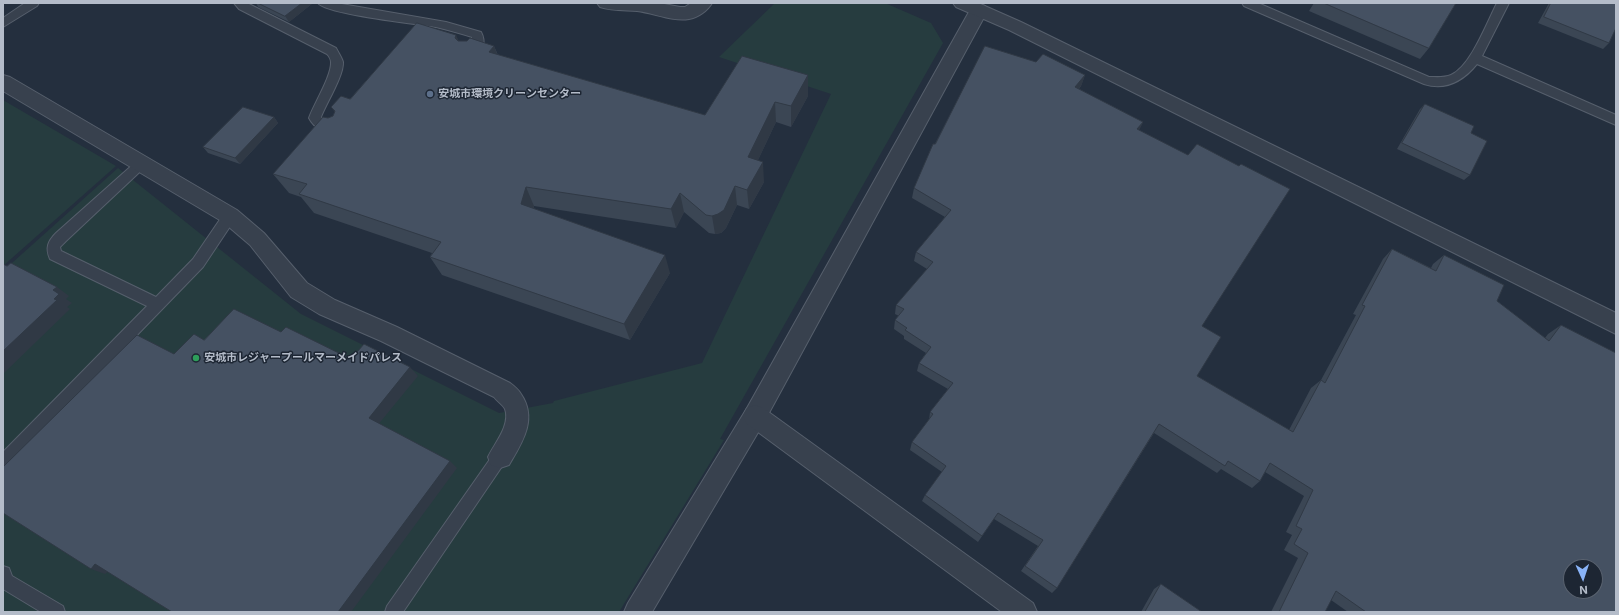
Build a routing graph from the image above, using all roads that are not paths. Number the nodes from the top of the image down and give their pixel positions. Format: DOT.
graph roads {
  1 [pos="33,3"];
  2 [pos="240,3"];
  3 [pos="324,3"];
  4 [pos="606,3"];
  5 [pos="703,3"];
  6 [pos="1248,3"];
  7 [pos="1503,3"];
  8 [pos="975,5"];
  9 [pos="3,23"];
  10 [pos="472,58"];
  11 [pos="1475,58"];
  12 [pos="3,82"];
  13 [pos="1616,120"];
  14 [pos="341,132"];
  15 [pos="142,163"];
  16 [pos="230,216"];
  17 [pos="158,304"];
  18 [pos="1616,324"];
  19 [pos="755,416"];
  20 [pos="500,457"];
  21 [pos="3,463"];
  22 [pos="3,574"];
  23 [pos="57,612"];
  24 [pos="393,612"];
  25 [pos="637,612"];
  26 [pos="1024,612"];
  1 -- 9 [label="lane"];
  2 -- 14 [label="lane"];
  3 -- 10 [label="lane"];
  4 -- 5 [label="street"];
  6 -- 11 [label="lane"];
  7 -- 11 [label="lane"];
  8 -- 18 [label="street"];
  8 -- 19 [label="street"];
  11 -- 13 [label="lane"];
  12 -- 15 [label="street"];
  15 -- 16 [label="street"];
  15 -- 17 [label="lane"];
  16 -- 17 [label="lane"];
  16 -- 20 [label="street"];
  17 -- 21 [label="lane"];
  19 -- 25 [label="street"];
  19 -- 26 [label="street"];
  20 -- 24 [label="lane"];
  22 -- 23 [label="lane"];
}
